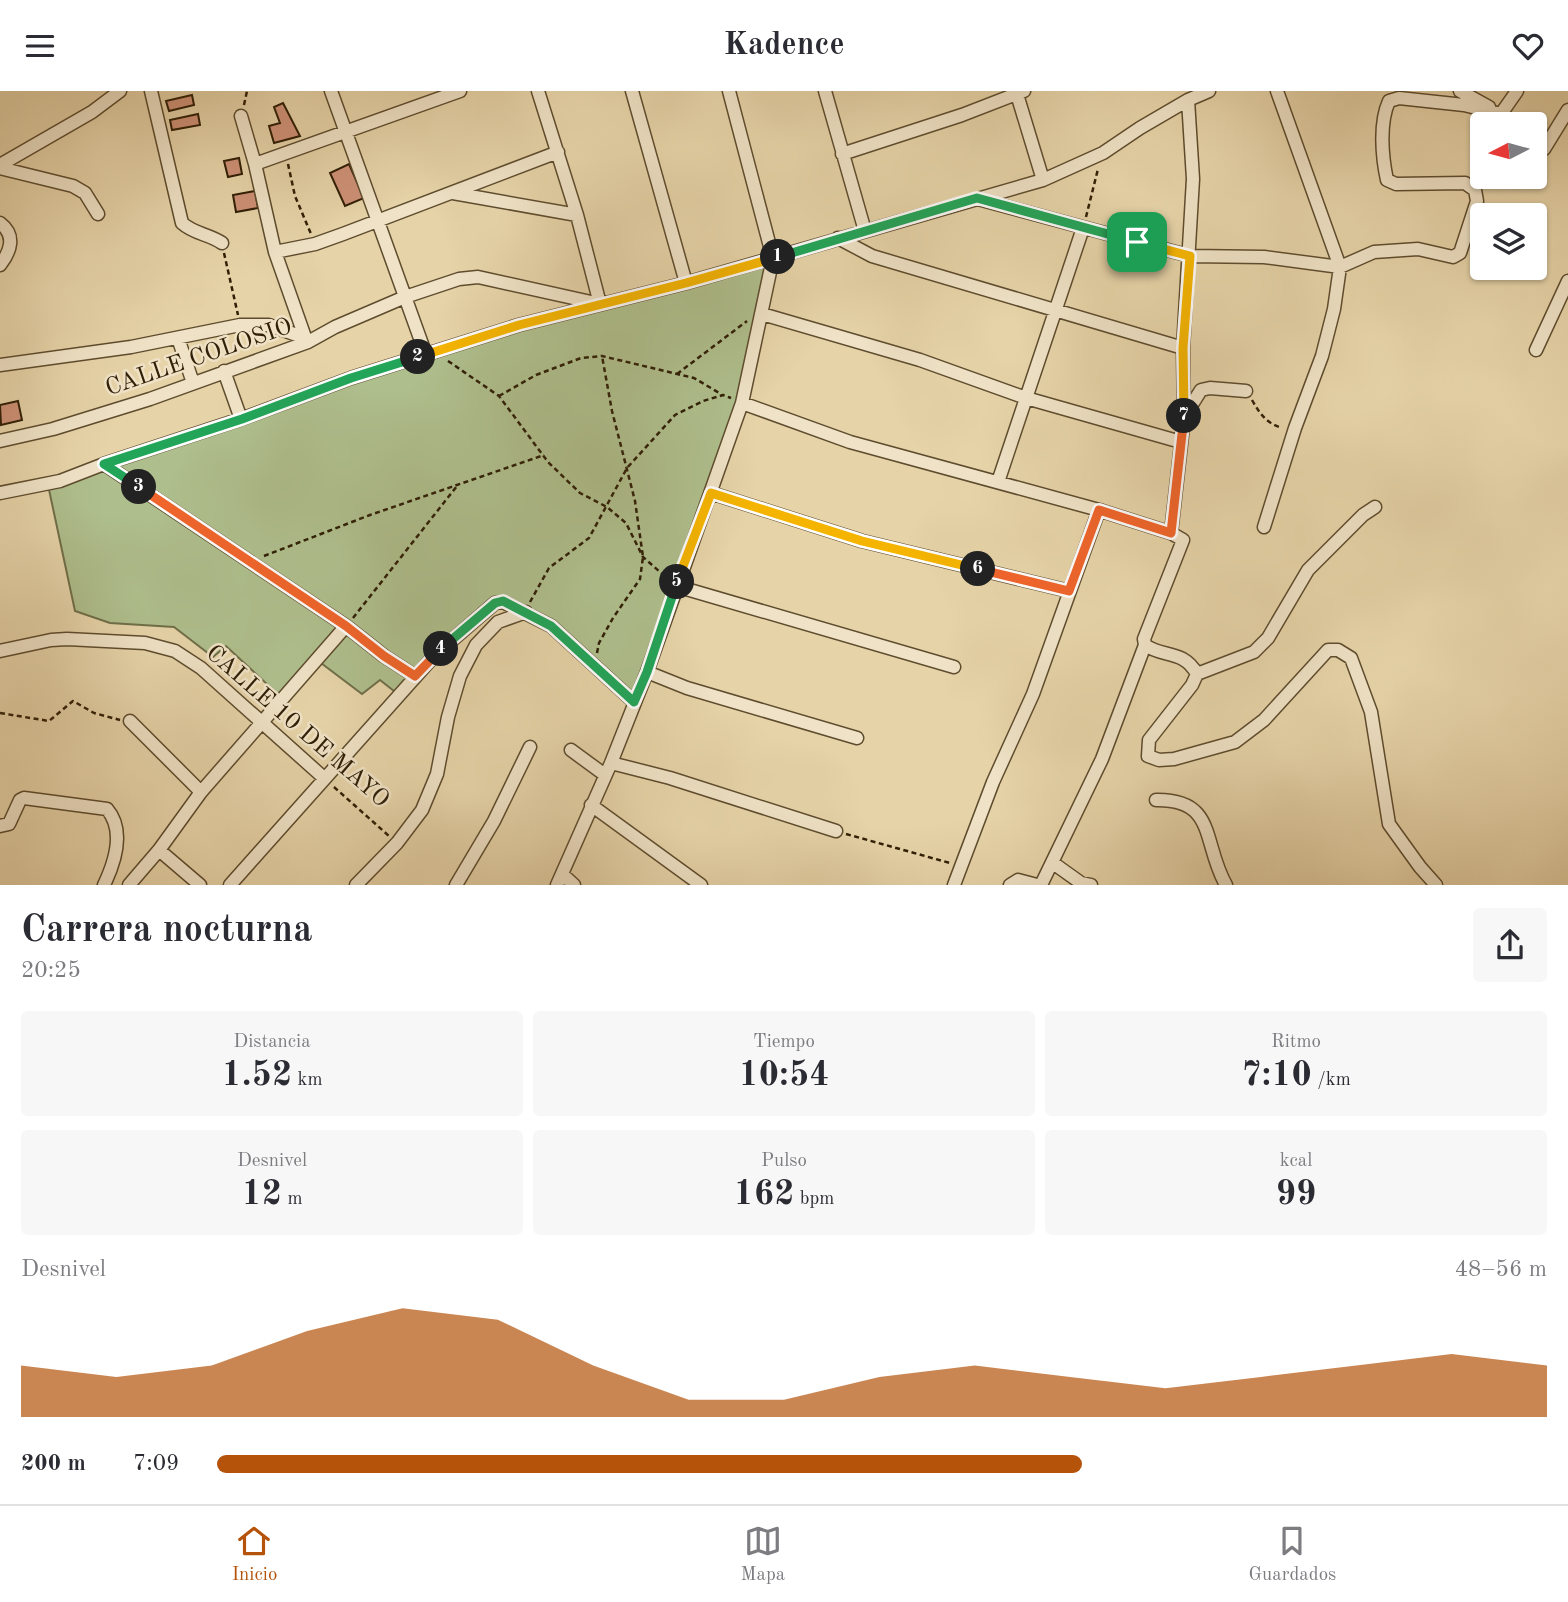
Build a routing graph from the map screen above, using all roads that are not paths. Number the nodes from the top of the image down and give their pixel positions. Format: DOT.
graph roads {
  1 [pos="120,91"];
  2 [pos="151,91"];
  3 [pos="331,91"];
  4 [pos="460,91"];
  5 [pos="538,91"];
  6 [pos="632,91"];
  7 [pos="729,91"];
  8 [pos="825,91"];
  9 [pos="1209,91"];
  10 [pos="1277,91"];
  11 [pos="1460,91"];
  12 [pos="1517,91"];
  13 [pos="1019,92"];
  14 [pos="1188,100"];
  15 [pos="1568,110"];
  16 [pos="1493,112"];
  17 [pos="1497,112"];
  18 [pos="1502,112"];
  19 [pos="241,116"];
  20 [pos="345,133"];
  21 [pos="1547,144"];
  22 [pos="558,152"];
  23 [pos="842,155"];
  24 [pos="255,164"];
  25 [pos="0,167"];
  26 [pos="1043,180"];
  27 [pos="1470,186"];
  28 [pos="1474,189"];
  29 [pos="452,193"];
  30 [pos="977,198"];
  31 [pos="98,214"];
  32 [pos="577,215"];
  33 [pos="377,222"];
  34 [pos="0,223"];
  35 [pos="1083,228"];
  36 [pos="865,230"];
  37 [pos="838,238"];
  38 [pos="222,243"];
  39 [pos="275,252"];
  40 [pos="1190,256"];
  41 [pos="773,258"];
  42 [pos="0,265"];
  43 [pos="1340,267"];
  44 [pos="1568,281"];
  45 [pos="686,283"];
  46 [pos="405,297"];
  47 [pos="600,304"];
  48 [pos="1057,311"];
  49 [pos="762,314"];
  50 [pos="178,338"];
  51 [pos="306,340"];
  52 [pos="1183,348"];
  53 [pos="1536,350"];
  54 [pos="426,355"];
  55 [pos="0,365"];
  56 [pos="224,371"];
  57 [pos="193,383"];
  58 [pos="1246,391"];
  59 [pos="1026,398"];
  60 [pos="742,403"];
  61 [pos="1184,418"];
  62 [pos="242,419"];
  63 [pos="0,441"];
  64 [pos="1181,442"];
  65 [pos="104,464"];
  66 [pos="998,482"];
  67 [pos="0,493"];
  68 [pos="711,493"];
  69 [pos="1375,507"];
  70 [pos="1099,510"];
  71 [pos="1264,527"];
  72 [pos="1171,533"];
  73 [pos="676,586"];
  74 [pos="1069,591"];
  75 [pos="526,612"];
  76 [pos="346,626"];
  77 [pos="1145,645"];
  78 [pos="0,650"];
  79 [pos="954,667"];
  80 [pos="647,672"];
  81 [pos="1198,674"];
  82 [pos="415,676"];
  83 [pos="634,702"];
  84 [pos="130,721"];
  85 [pos="260,722"];
  86 [pos="857,738"];
  87 [pos="530,747"];
  88 [pos="571,750"];
  89 [pos="608,769"];
  90 [pos="324,778"];
  91 [pos="201,792"];
  92 [pos="1156,800"];
  93 [pos="591,805"];
  94 [pos="0,826"];
  95 [pos="836,831"];
  96 [pos="159,850"];
  97 [pos="1053,863"];
  98 [pos="559,879"];
  99 [pos="1014,882"];
  100 [pos="104,884"];
  101 [pos="129,884"];
  102 [pos="200,884"];
  103 [pos="230,884"];
  104 [pos="356,884"];
  105 [pos="456,884"];
  106 [pos="574,884"];
  107 [pos="701,884"];
  108 [pos="954,884"];
  109 [pos="1039,884"];
  110 [pos="1091,884"];
  111 [pos="1226,884"];
  112 [pos="1436,884"];
  1 -- 25 [label="street"];
  2 -- 38 [label="street"];
  3 -- 20 [label="street"];
  4 -- 20 [label="street"];
  5 -- 22 [label="street"];
  6 -- 45 [label="street"];
  7 -- 41 [label="street"];
  8 -- 23 [label="street"];
  9 -- 14 [label="street"];
  10 -- 43 [label="street"];
  11 -- 17 [label="street"];
  12 -- 18 [label="street"];
  13 -- 23 [label="street"];
  13 -- 26 [label="street"];
  14 -- 26 [label="street"];
  14 -- 40 [label="street"];
  15 -- 21 [label="street"];
  16 -- 27 [label="street"];
  19 -- 24 [label="street"];
  20 -- 24 [label="street"];
  20 -- 33 [label="street"];
  22 -- 29 [label="street"];
  22 -- 32 [label="street"];
  23 -- 36 [label="street"];
  24 -- 39 [label="street"];
  25 -- 31 [label="street"];
  26 -- 30 [label="street"];
  28 -- 43 [label="street"];
  29 -- 32 [label="street"];
  29 -- 33 [label="street"];
  30 -- 35 [label="street"];
  30 -- 36 [label="street"];
  32 -- 47 [label="street"];
  33 -- 39 [label="street"];
  33 -- 46 [label="street"];
  34 -- 42 [label="street"];
  35 -- 40 [label="street"];
  35 -- 48 [label="street"];
  36 -- 37 [label="street"];
  37 -- 41 [label="street"];
  37 -- 48 [label="street"];
  39 -- 51 [label="street"];
  40 -- 43 [label="street"];
  40 -- 52 [label="street"];
  41 -- 45 [label="street"];
  41 -- 49 [label="street"];
  43 -- 71 [label="street"];
  44 -- 53 [label="street"];
  45 -- 47 [label="street"];
  46 -- 47 [label="street, CALLE COLOSIO"];
  46 -- 51 [label="street, CALLE COLOSIO"];
  46 -- 54 [label="street"];
  47 -- 54 [label="street"];
  48 -- 52 [label="street"];
  48 -- 59 [label="street"];
  49 -- 59 [label="street"];
  49 -- 60 [label="street"];
  50 -- 51 [label="street"];
  50 -- 55 [label="street"];
  50 -- 57 [label="street"];
  51 -- 56 [label="street, CALLE COLOSIO"];
  52 -- 61 [label="street"];
  54 -- 62 [label="street"];
  56 -- 57 [label="street, CALLE COLOSIO"];
  56 -- 62 [label="street"];
  57 -- 63 [label="street, CALLE COLOSIO"];
  58 -- 61 [label="street"];
  59 -- 64 [label="street"];
  59 -- 66 [label="street"];
  60 -- 66 [label="street"];
  60 -- 68 [label="street"];
  61 -- 64 [label="street"];
  62 -- 65 [label="street"];
  64 -- 72 [label="street"];
  65 -- 67 [label="street"];
  65 -- 76 [label="street"];
  66 -- 70 [label="street"];
  68 -- 73 [label="street"];
  68 -- 74 [label="street"];
  69 -- 81 [label="street"];
  70 -- 72 [label="street"];
  70 -- 74 [label="street"];
  72 -- 77 [label="street"];
  73 -- 79 [label="street"];
  73 -- 80 [label="street"];
  74 -- 108 [label="street"];
  75 -- 82 [label="street"];
  75 -- 83 [label="street"];
  75 -- 104 [label="street"];
  76 -- 82 [label="street"];
  76 -- 85 [label="street"];
  77 -- 81 [label="street"];
  77 -- 97 [label="street"];
  78 -- 85 [label="street, CALLE 10 DE MAYO"];
  80 -- 83 [label="street"];
  80 -- 86 [label="street"];
  81 -- 112 [label="street"];
  82 -- 90 [label="street"];
  83 -- 89 [label="street"];
  84 -- 91 [label="street"];
  85 -- 90 [label="street, CALLE 10 DE MAYO"];
  85 -- 91 [label="street"];
  87 -- 105 [label="street"];
  88 -- 89 [label="street"];
  89 -- 93 [label="street"];
  89 -- 95 [label="street"];
  90 -- 103 [label="street"];
  91 -- 96 [label="street"];
  92 -- 111 [label="street"];
  93 -- 98 [label="street"];
  93 -- 107 [label="street"];
  94 -- 100 [label="street"];
  96 -- 101 [label="street"];
  96 -- 102 [label="street"];
  97 -- 109 [label="street"];
  97 -- 110 [label="street"];
  98 -- 106 [label="street"];
  99 -- 109 [label="street"];
}
